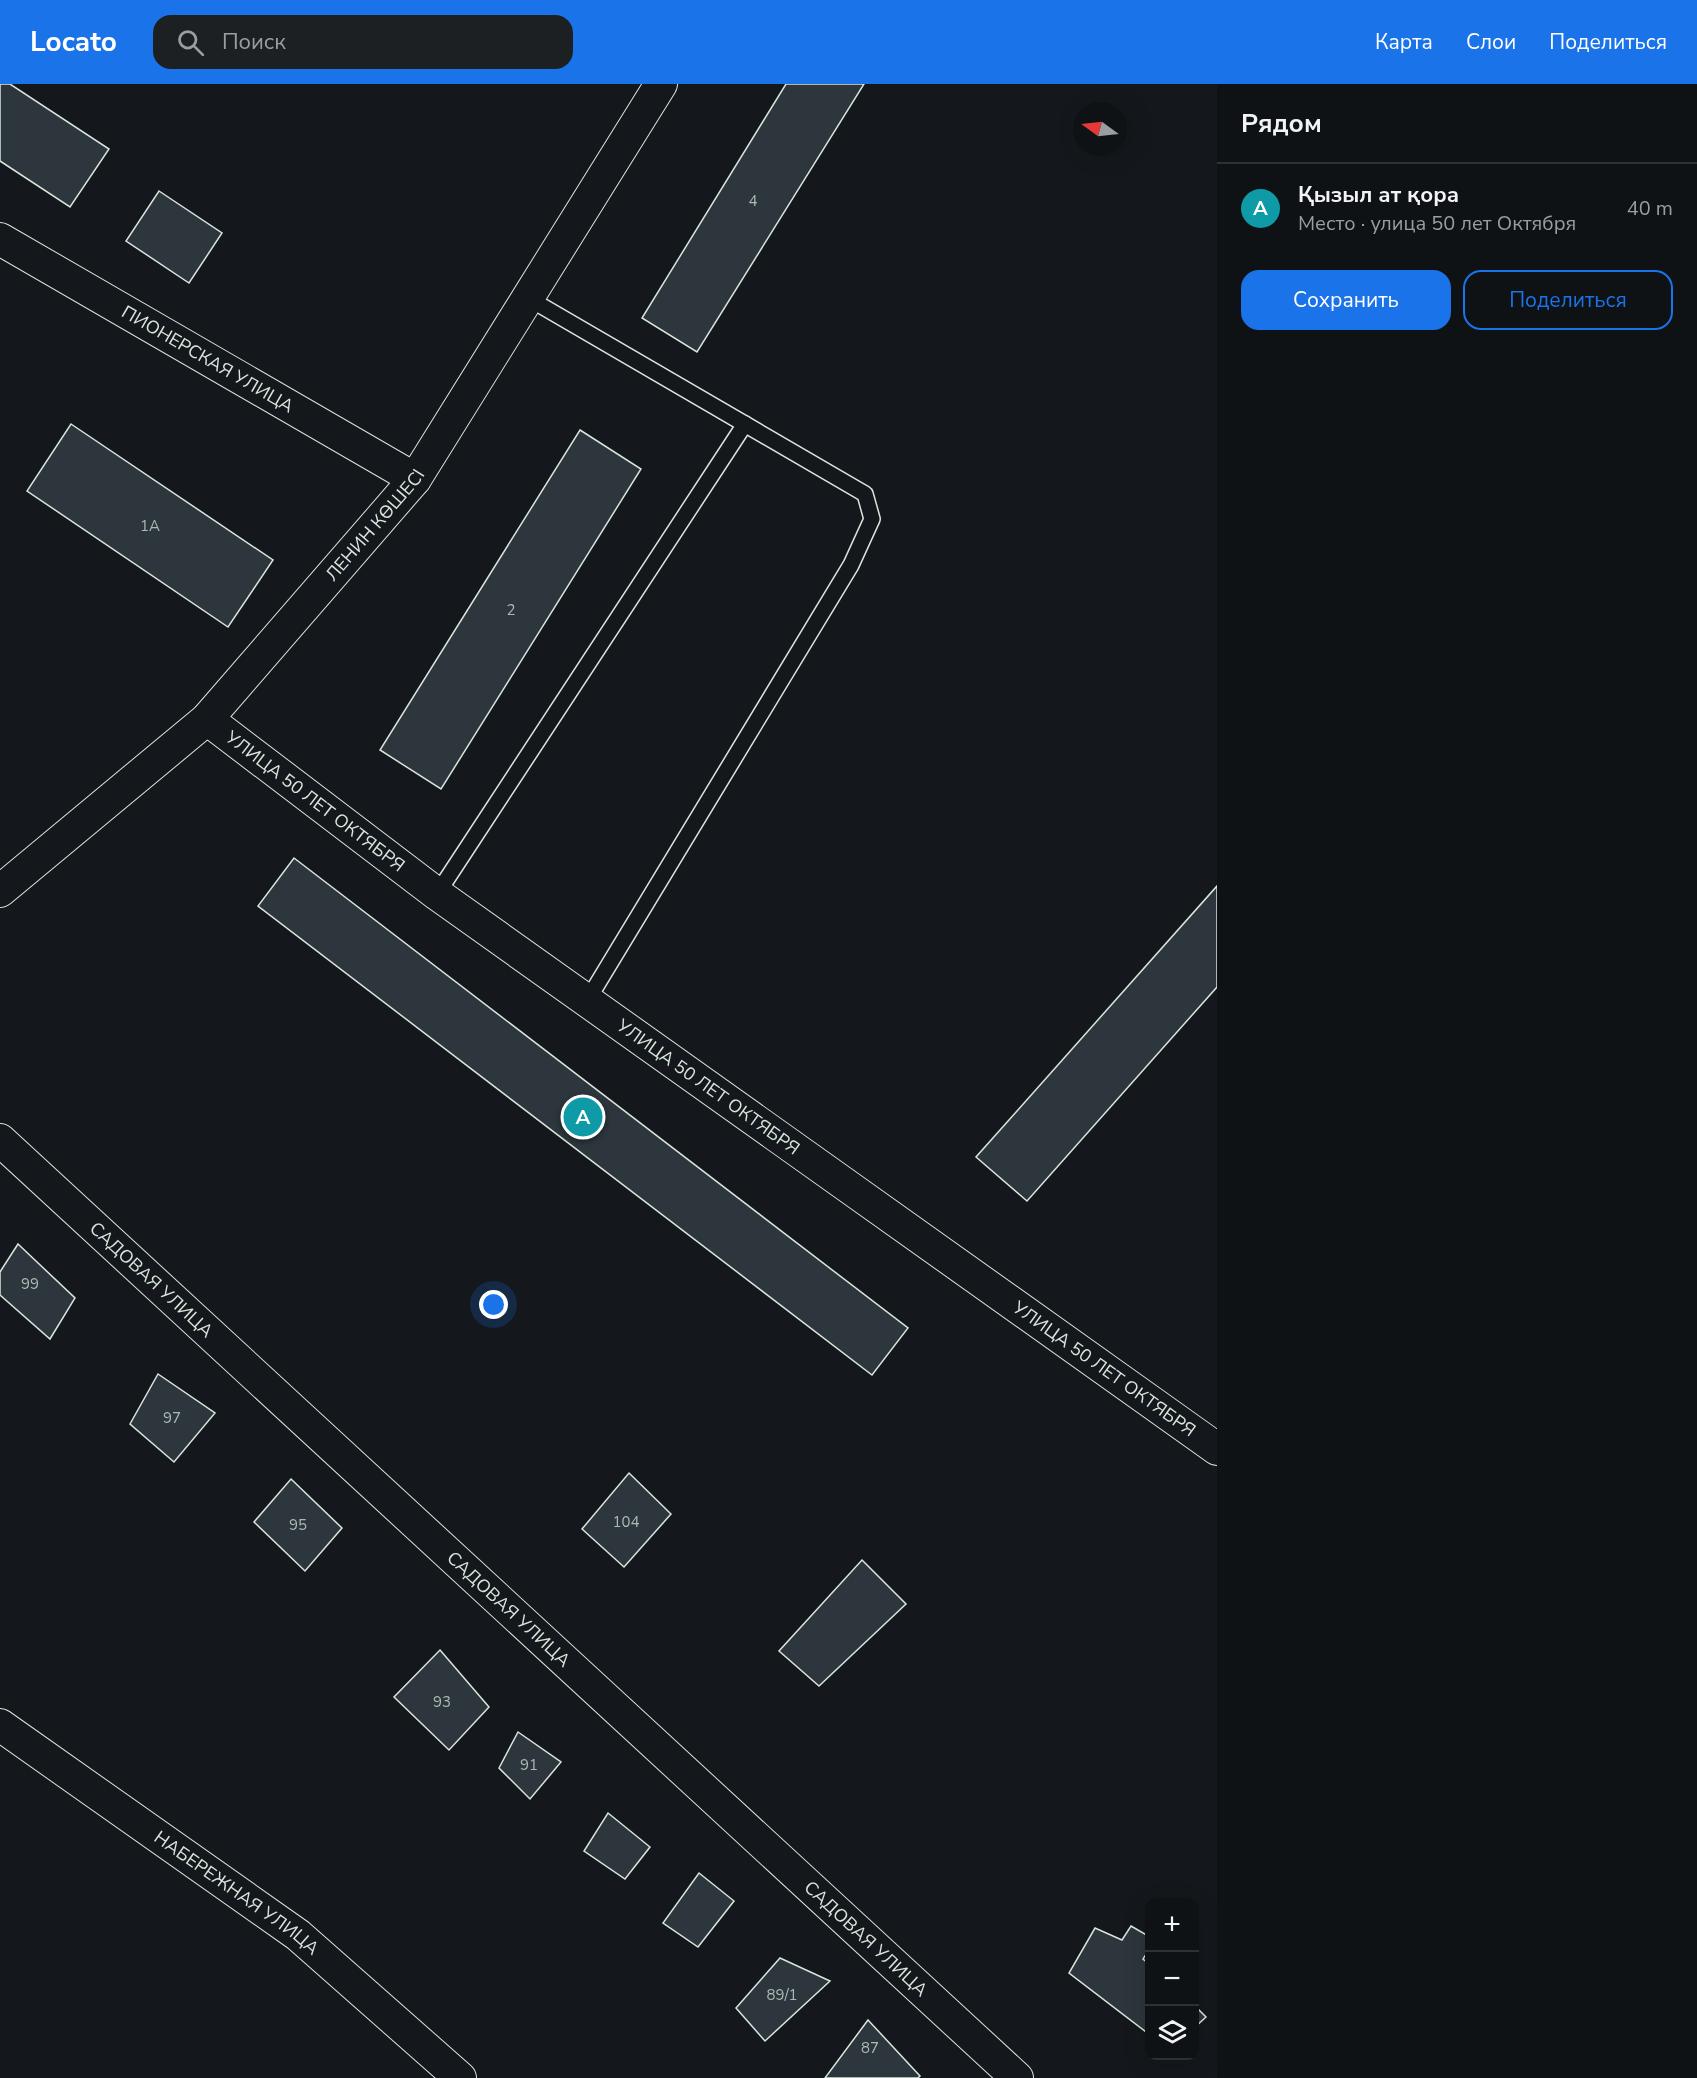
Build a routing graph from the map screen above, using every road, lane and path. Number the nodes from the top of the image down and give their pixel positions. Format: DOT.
graph roads {
  1 [pos="661,84"];
  2 [pos="0,240"];
  3 [pos="528,298"];
  4 [pos="745,424"];
  5 [pos="415,479"];
  6 [pos="207,719"];
  7 [pos="0,891"];
  8 [pos="437,894"];
  9 [pos="588,1001"];
  10 [pos="0,1140"];
  11 [pos="1217,1449"];
  12 [pos="0,1725"];
  13 [pos="459,2078"];
  14 [pos="1017,2078"];
  1 -- 3 [label="street, ЛЕНИН КӨШЕСІ"];
  2 -- 5 [label="street, ПИОНЕРСКАЯ УЛИЦА"];
  3 -- 4 [label="lane"];
  3 -- 5 [label="street, ЛЕНИН КӨШЕСІ"];
  4 -- 8 [label="lane"];
  4 -- 9 [label="lane"];
  5 -- 6 [label="street, ЛЕНИН КӨШЕСІ"];
  6 -- 7 [label="street, ЛЕНИН КӨШЕСІ"];
  6 -- 8 [label="street, УЛИЦА 50 ЛЕТ ОКТЯБРЯ"];
  8 -- 9 [label="street, УЛИЦА 50 ЛЕТ ОКТЯБРЯ"];
  9 -- 11 [label="street, УЛИЦА 50 ЛЕТ ОКТЯБРЯ"];
  10 -- 14 [label="street, САДОВАЯ УЛИЦА"];
  12 -- 13 [label="street, НАБЕРЕЖНАЯ УЛИЦА"];
}
